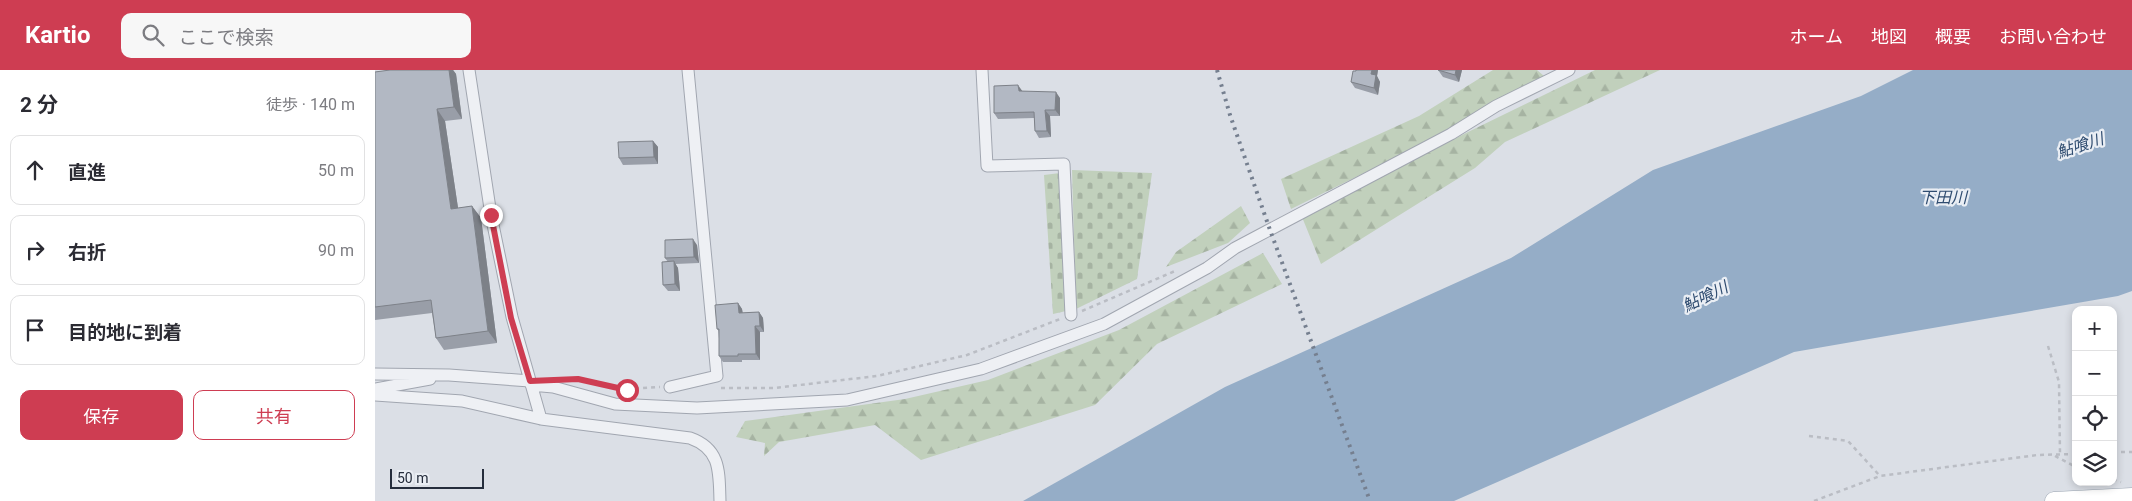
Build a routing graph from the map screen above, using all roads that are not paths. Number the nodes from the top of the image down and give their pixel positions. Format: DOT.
graph roads {
  1 [pos="469,70"];
  2 [pos="688,70"];
  3 [pos="982,70"];
  4 [pos="1569,70"];
  5 [pos="1071,315"];
  6 [pos="375,374"];
  7 [pos="449,375"];
  8 [pos="531,383"];
  9 [pos="670,387"];
  10 [pos="375,389"];
  11 [pos="375,395"];
  12 [pos="541,419"];
  13 [pos="2132,497"];
  14 [pos="2110,499"];
  15 [pos="721,501"];
  16 [pos="2054,501"];
  1 -- 8 [label="street"];
  2 -- 9 [label="street"];
  3 -- 5 [label="street"];
  4 -- 8 [label="street"];
  6 -- 7 [label="street"];
  7 -- 8 [label="street"];
  7 -- 10 [label="street"];
  8 -- 12 [label="street"];
  11 -- 12 [label="street"];
  12 -- 15 [label="street"];
  13 -- 14 [label="main road"];
  14 -- 16 [label="main road"];
}
